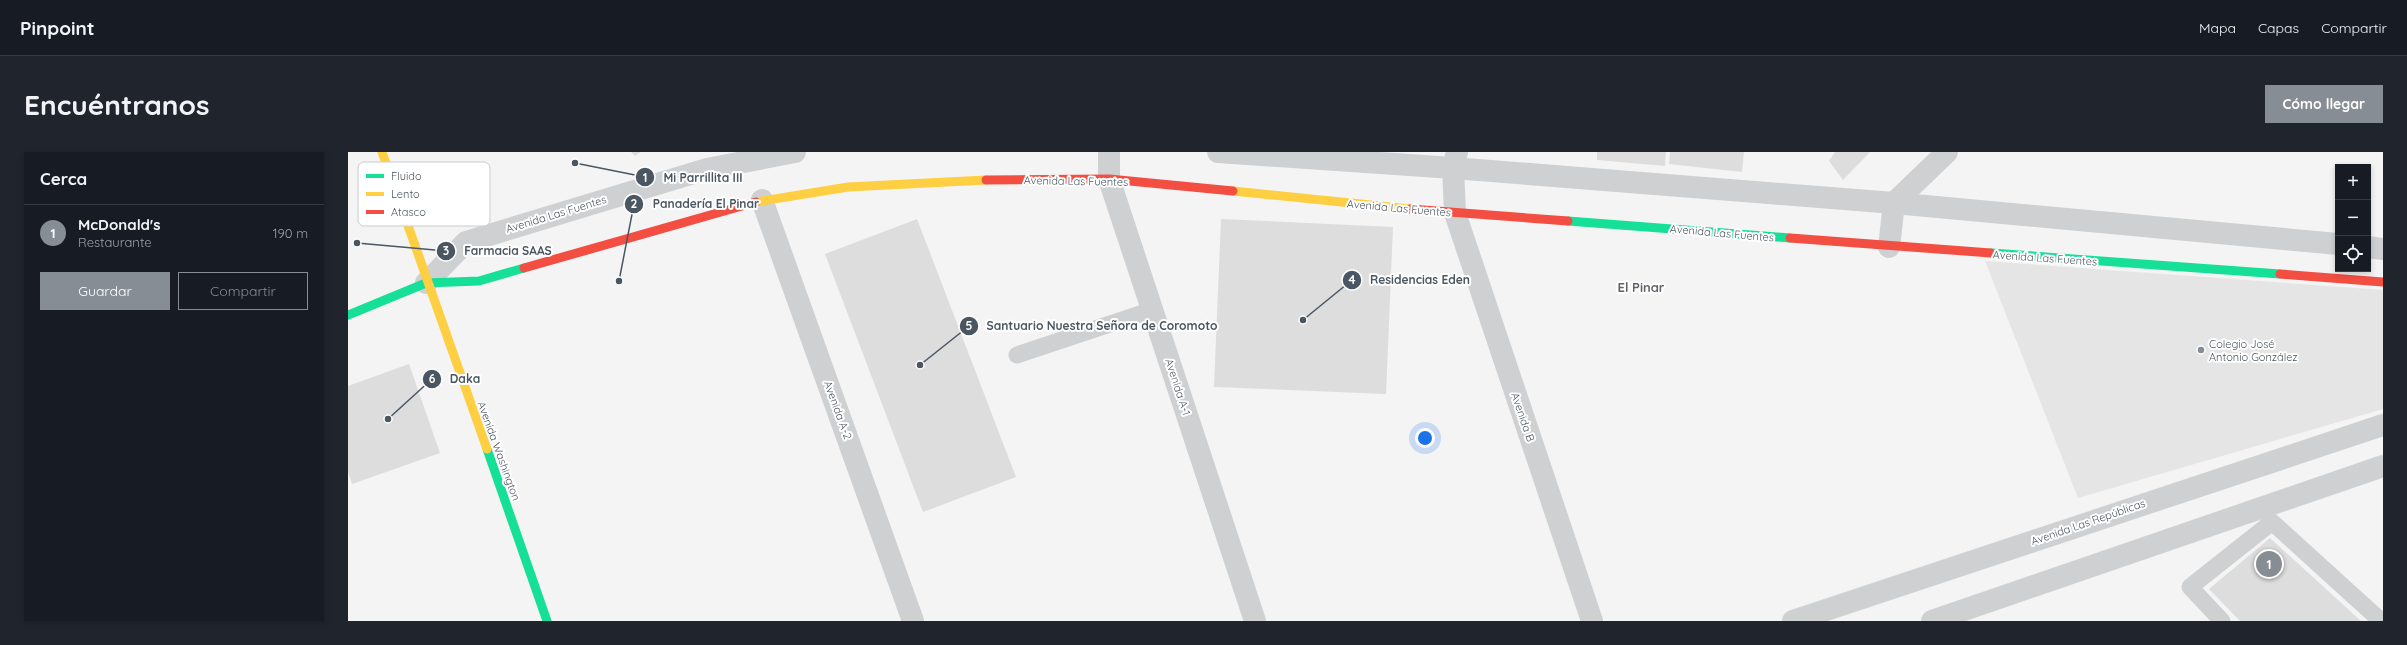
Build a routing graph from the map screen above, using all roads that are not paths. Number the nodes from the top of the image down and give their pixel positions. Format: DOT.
graph roads {
  1 [pos="382,152"];
  2 [pos="731,152"];
  3 [pos="795,152"];
  4 [pos="1109,152"];
  5 [pos="1218,152"];
  6 [pos="1947,152"];
  7 [pos="1455,160"];
  8 [pos="385,162"];
  9 [pos="707,168"];
  10 [pos="1109,179"];
  11 [pos="762,200"];
  12 [pos="1894,203"];
  13 [pos="1455,213"];
  14 [pos="407,226"];
  15 [pos="2335,244"];
  16 [pos="1889,247"];
  17 [pos="2371,247"];
  18 [pos="2383,249"];
  19 [pos="2383,282"];
  20 [pos="426,283"];
  21 [pos="1152,310"];
  22 [pos="348,315"];
  23 [pos="1017,355"];
  24 [pos="2383,425"];
  25 [pos="2383,466"];
  26 [pos="547,621"];
  27 [pos="913,621"];
  28 [pos="1255,621"];
  29 [pos="1592,621"];
  30 [pos="1794,621"];
  31 [pos="1932,621"];
  32 [pos="2222,621"];
  33 [pos="2381,621"];
  1 -- 8 [label="street, Avenida Washington"];
  2 -- 9 [label="street"];
  3 -- 9 [label="street, Avenida Las Fuentes"];
  4 -- 10 [label="street, Avenida A-1"];
  5 -- 7 [label="street"];
  6 -- 12 [label="street"];
  7 -- 12 [label="street"];
  7 -- 13 [label="street, Avenida B"];
  9 -- 20 [label="street, Avenida Las Fuentes"];
  10 -- 11 [label="street, Avenida Las Fuentes"];
  10 -- 13 [label="street, Avenida Las Fuentes"];
  10 -- 21 [label="street, Avenida A-1"];
  11 -- 20 [label="street, Avenida Las Fuentes"];
  11 -- 27 [label="street, Avenida A-2"];
  12 -- 15 [label="street"];
  12 -- 16 [label="street"];
  13 -- 16 [label="street, Avenida Las Fuentes"];
  13 -- 29 [label="street, Avenida B"];
  14 -- 20 [label="street, Avenida Washington"];
  16 -- 19 [label="street, Avenida Las Fuentes"];
  17 -- 18 [label="street"];
  20 -- 22 [label="street, Avenida Las Fuentes"];
  20 -- 26 [label="street, Avenida Washington"];
  21 -- 23 [label="lane"];
  21 -- 28 [label="street, Avenida A-1"];
  24 -- 30 [label="street, Avenida Las Repúblicas"];
  25 -- 31 [label="street"];
  32 -- 33 [label="lane"];
}
